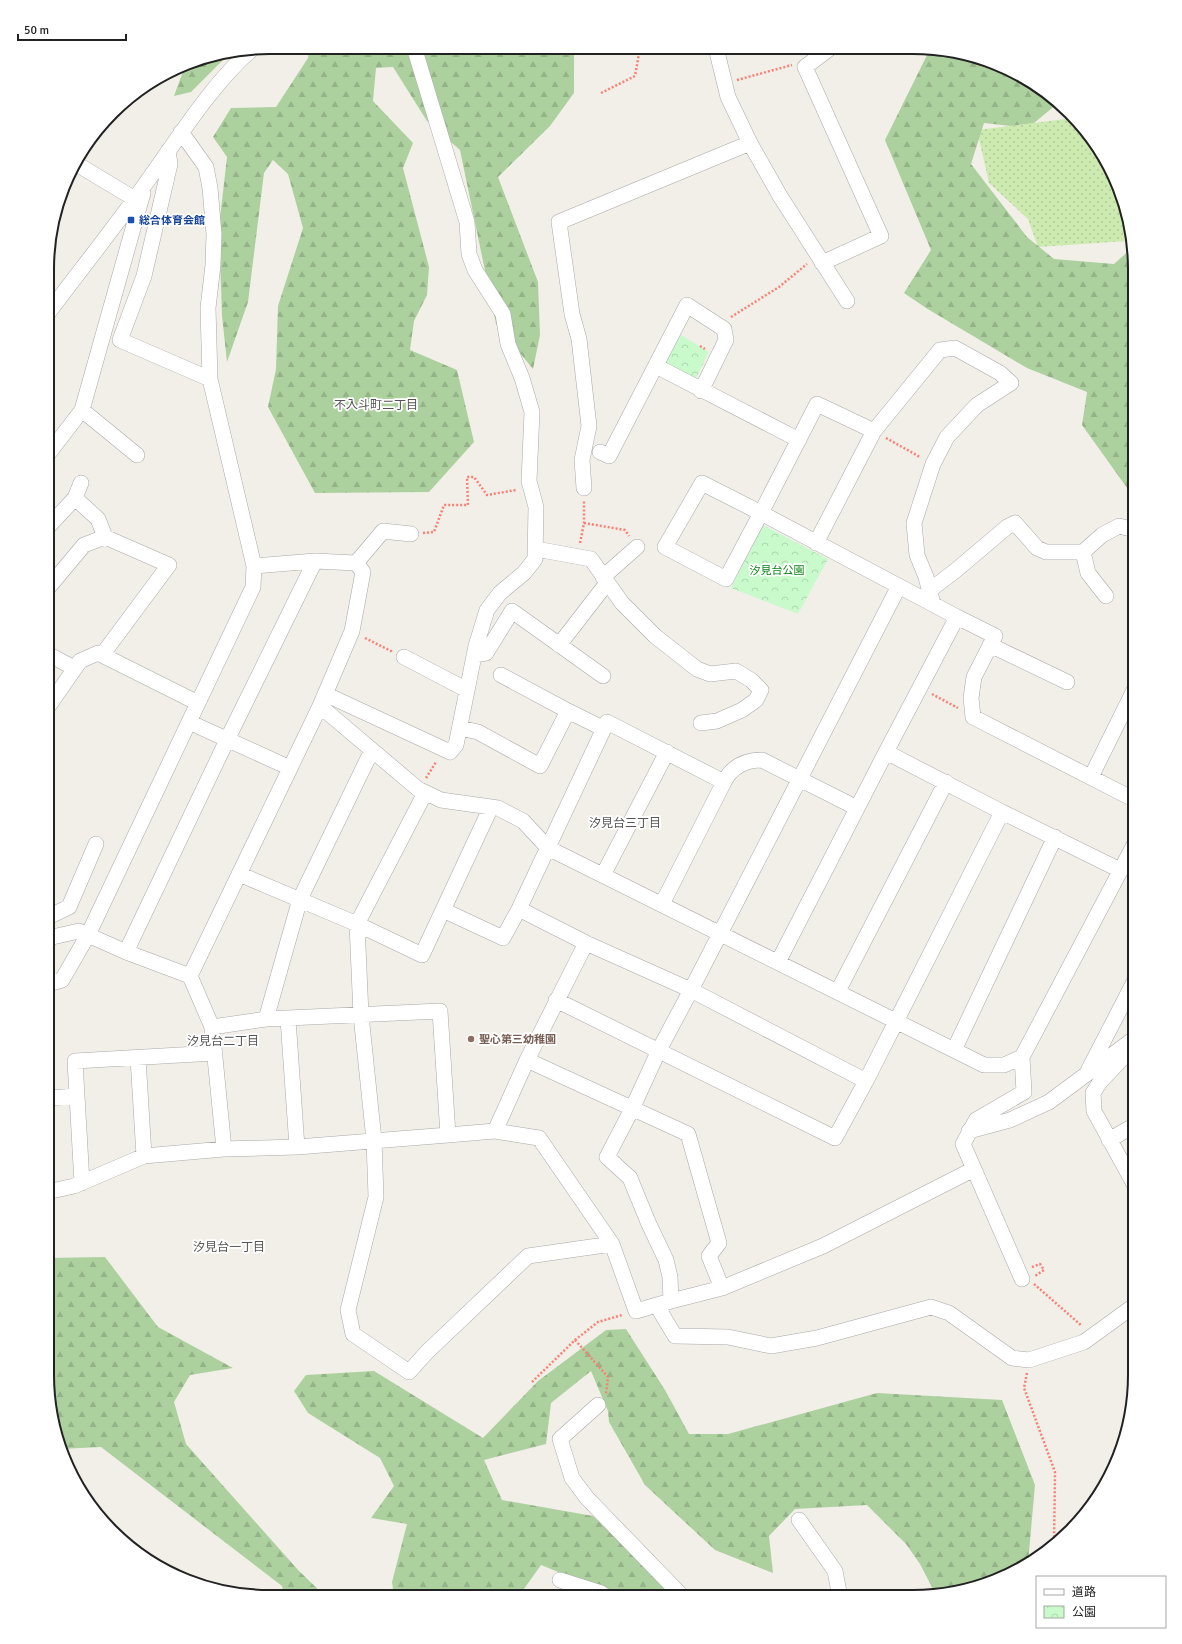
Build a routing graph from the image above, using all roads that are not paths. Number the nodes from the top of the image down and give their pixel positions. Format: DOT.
graph roads {
  1 [pos="416,54"];
  2 [pos="718,54"];
  3 [pos="822,54"];
  4 [pos="245,55"];
  5 [pos="181,132"];
  6 [pos="750,143"];
  7 [pos="168,151"];
  8 [pos="80,166"];
  9 [pos="145,184"];
  10 [pos="135,199"];
  11 [pos="820,259"];
  12 [pos="847,300"];
  13 [pos="54,305"];
  14 [pos="656,366"];
  15 [pos="210,379"];
  16 [pos="701,391"];
  17 [pos="82,410"];
  18 [pos="874,431"];
  19 [pos="799,440"];
  20 [pos="54,446"];
  21 [pos="600,452"];
  22 [pos="137,455"];
  23 [pos="81,484"];
  24 [pos="584,488"];
  25 [pos="74,498"];
  26 [pos="761,513"];
  27 [pos="54,520"];
  28 [pos="1128,528"];
  29 [pos="411,534"];
  30 [pos="105,537"];
  31 [pos="816,543"];
  32 [pos="636,547"];
  33 [pos="536,550"];
  34 [pos="1084,552"];
  35 [pos="315,561"];
  36 [pos="356,563"];
  37 [pos="254,566"];
  38 [pos="605,580"];
  39 [pos="54,581"];
  40 [pos="899,586"];
  41 [pos="1106,596"];
  42 [pos="932,597"];
  43 [pos="957,617"];
  44 [pos="559,645"];
  45 [pos="990,645"];
  46 [pos="102,655"];
  47 [pos="474,655"];
  48 [pos="54,657"];
  49 [pos="404,657"];
  50 [pos="74,668"];
  51 [pos="501,675"];
  52 [pos="603,676"];
  53 [pos="1067,682"];
  54 [pos="467,690"];
  55 [pos="54,697"];
  56 [pos="322,700"];
  57 [pos="1128,702"];
  58 [pos="198,703"];
  59 [pos="568,711"];
  60 [pos="189,722"];
  61 [pos="701,723"];
  62 [pos="460,728"];
  63 [pos="604,729"];
  64 [pos="227,740"];
  65 [pos="372,750"];
  66 [pos="667,752"];
  67 [pos="886,752"];
  68 [pos="290,768"];
  69 [pos="1091,777"];
  70 [pos="800,778"];
  71 [pos="724,782"];
  72 [pos="946,782"];
  73 [pos="425,786"];
  74 [pos="1128,796"];
  75 [pos="491,807"];
  76 [pos="857,808"];
  77 [pos="1002,812"];
  78 [pos="1055,837"];
  79 [pos="96,844"];
  80 [pos="548,848"];
  81 [pos="1128,856"];
  82 [pos="1120,870"];
  83 [pos="239,874"];
  84 [pos="603,875"];
  85 [pos="300,899"];
  86 [pos="662,904"];
  87 [pos="443,910"];
  88 [pos="518,910"];
  89 [pos="54,914"];
  90 [pos="357,924"];
  91 [pos="720,933"];
  92 [pos="88,935"];
  93 [pos="54,937"];
  94 [pos="586,943"];
  95 [pos="126,952"];
  96 [pos="778,962"];
  97 [pos="190,976"];
  98 [pos="54,982"];
  99 [pos="691,990"];
  100 [pos="838,991"];
  101 [pos="1128,993"];
  102 [pos="556,1000"];
  103 [pos="361,1015"];
  104 [pos="288,1018"];
  105 [pos="266,1019"];
  106 [pos="896,1021"];
  107 [pos="212,1027"];
  108 [pos="1128,1043"];
  109 [pos="658,1050"];
  110 [pos="954,1050"];
  111 [pos="1128,1052"];
  112 [pos="215,1053"];
  113 [pos="1022,1057"];
  114 [pos="138,1058"];
  115 [pos="527,1060"];
  116 [pos="1085,1075"];
  117 [pos="866,1081"];
  118 [pos="77,1096"];
  119 [pos="54,1098"];
  120 [pos="632,1109"];
  121 [pos="1128,1129"];
  122 [pos="495,1131"];
  123 [pos="969,1131"];
  124 [pos="448,1135"];
  125 [pos="374,1140"];
  126 [pos="1110,1140"];
  127 [pos="297,1147"];
  128 [pos="224,1149"];
  129 [pos="144,1156"];
  130 [pos="974,1169"];
  131 [pos="1128,1173"];
  132 [pos="82,1183"];
  133 [pos="54,1190"];
  134 [pos="612,1244"];
  135 [pos="1026,1280"];
  136 [pos="722,1288"];
  137 [pos="671,1301"];
  138 [pos="657,1306"];
  139 [pos="1128,1309"];
  140 [pos="598,1405"];
  141 [pos="799,1520"];
  142 [pos="560,1580"];
  143 [pos="592,1590"];
  144 [pos="676,1590"];
  145 [pos="839,1590"];
  1 -- 33 [label="street"];
  2 -- 6 [label="street"];
  3 -- 11 [label="street"];
  4 -- 5 [label="street"];
  5 -- 7 [label="street"];
  5 -- 15 [label="street"];
  6 -- 11 [label="street"];
  6 -- 24 [label="street"];
  7 -- 9 [label="street"];
  7 -- 15 [label="street"];
  8 -- 10 [label="street"];
  9 -- 10 [label="street"];
  9 -- 17 [label="street"];
  10 -- 13 [label="street"];
  11 -- 12 [label="street"];
  14 -- 16 [label="street"];
  14 -- 16 [label="street"];
  14 -- 21 [label="street"];
  15 -- 37 [label="street"];
  16 -- 19 [label="street"];
  17 -- 20 [label="street"];
  17 -- 22 [label="street"];
  18 -- 19 [label="street"];
  18 -- 31 [label="street"];
  18 -- 42 [label="street"];
  19 -- 26 [label="street"];
  23 -- 25 [label="street"];
  25 -- 27 [label="street"];
  25 -- 30 [label="street"];
  26 -- 26 [label="street"];
  26 -- 31 [label="street"];
  28 -- 34 [label="street"];
  29 -- 36 [label="street"];
  30 -- 39 [label="street"];
  30 -- 46 [label="street"];
  31 -- 40 [label="street"];
  32 -- 38 [label="street"];
  33 -- 38 [label="street"];
  33 -- 47 [label="street"];
  34 -- 41 [label="street"];
  34 -- 42 [label="street"];
  35 -- 36 [label="street"];
  35 -- 37 [label="street"];
  35 -- 64 [label="street"];
  36 -- 56 [label="street"];
  37 -- 58 [label="street"];
  38 -- 44 [label="street"];
  38 -- 61 [label="street"];
  40 -- 42 [label="street"];
  40 -- 70 [label="street"];
  42 -- 43 [label="street"];
  43 -- 45 [label="street"];
  43 -- 67 [label="street"];
  44 -- 47 [label="street"];
  44 -- 52 [label="street"];
  45 -- 53 [label="street"];
  45 -- 69 [label="street"];
  46 -- 50 [label="street"];
  46 -- 58 [label="street"];
  47 -- 54 [label="street"];
  48 -- 50 [label="street"];
  49 -- 54 [label="street"];
  50 -- 55 [label="street"];
  51 -- 59 [label="street"];
  54 -- 62 [label="street"];
  56 -- 62 [label="street"];
  56 -- 65 [label="street"];
  56 -- 68 [label="street"];
  57 -- 69 [label="street"];
  58 -- 60 [label="street"];
  59 -- 62 [label="street"];
  59 -- 63 [label="street"];
  60 -- 64 [label="street"];
  60 -- 92 [label="street"];
  63 -- 66 [label="street"];
  63 -- 80 [label="street"];
  64 -- 68 [label="street"];
  64 -- 95 [label="street"];
  65 -- 73 [label="street"];
  65 -- 85 [label="street"];
  66 -- 71 [label="street"];
  66 -- 84 [label="street"];
  67 -- 72 [label="street"];
  67 -- 76 [label="street"];
  68 -- 83 [label="street"];
  69 -- 74 [label="street"];
  70 -- 71 [label="street"];
  70 -- 76 [label="street"];
  70 -- 91 [label="street"];
  71 -- 86 [label="street"];
  72 -- 77 [label="street"];
  72 -- 100 [label="street"];
  73 -- 75 [label="street"];
  73 -- 90 [label="street"];
  75 -- 80 [label="street"];
  75 -- 87 [label="street"];
  76 -- 96 [label="street"];
  77 -- 78 [label="street"];
  77 -- 106 [label="street"];
  78 -- 82 [label="street"];
  78 -- 110 [label="street"];
  79 -- 89 [label="street"];
  80 -- 84 [label="street"];
  80 -- 88 [label="street"];
  81 -- 82 [label="street"];
  82 -- 113 [label="street"];
  83 -- 85 [label="street"];
  83 -- 97 [label="street"];
  84 -- 86 [label="street"];
  85 -- 90 [label="street"];
  85 -- 105 [label="street"];
  86 -- 91 [label="street"];
  87 -- 88 [label="street"];
  87 -- 90 [label="street"];
  88 -- 94 [label="street"];
  90 -- 103 [label="street"];
  91 -- 96 [label="street"];
  91 -- 99 [label="street"];
  92 -- 93 [label="street"];
  92 -- 95 [label="street"];
  92 -- 98 [label="street"];
  94 -- 99 [label="street"];
  94 -- 102 [label="street"];
  95 -- 97 [label="street"];
  96 -- 100 [label="street"];
  97 -- 107 [label="street"];
  99 -- 109 [label="street"];
  99 -- 117 [label="street"];
  100 -- 106 [label="street"];
  101 -- 116 [label="street"];
  102 -- 109 [label="street"];
  102 -- 115 [label="street"];
  103 -- 104 [label="street"];
  103 -- 124 [label="street"];
  103 -- 125 [label="street"];
  104 -- 105 [label="street"];
  104 -- 127 [label="street"];
  105 -- 107 [label="street"];
  106 -- 110 [label="street"];
  106 -- 117 [label="street"];
  107 -- 112 [label="street"];
  108 -- 116 [label="street"];
  109 -- 117 [label="street"];
  109 -- 120 [label="street"];
  110 -- 113 [label="street"];
  111 -- 126 [label="street"];
  112 -- 114 [label="street"];
  112 -- 128 [label="street"];
  113 -- 123 [label="street"];
  114 -- 118 [label="street"];
  114 -- 129 [label="street"];
  115 -- 120 [label="street"];
  115 -- 122 [label="street"];
  116 -- 123 [label="street"];
  118 -- 119 [label="street"];
  118 -- 132 [label="street"];
  120 -- 136 [label="street"];
  120 -- 137 [label="street"];
  121 -- 126 [label="street"];
  122 -- 124 [label="street"];
  122 -- 134 [label="street"];
  123 -- 130 [label="street"];
  124 -- 125 [label="street"];
  125 -- 127 [label="street"];
  125 -- 134 [label="street"];
  126 -- 131 [label="street"];
  127 -- 128 [label="street"];
  128 -- 129 [label="street"];
  129 -- 132 [label="street"];
  130 -- 135 [label="street"];
  130 -- 136 [label="street"];
  132 -- 133 [label="street"];
  134 -- 138 [label="street"];
  136 -- 137 [label="street"];
  137 -- 138 [label="street"];
  138 -- 139 [label="street"];
  140 -- 144 [label="street"];
  141 -- 145 [label="street"];
  142 -- 143 [label="street"];
}
